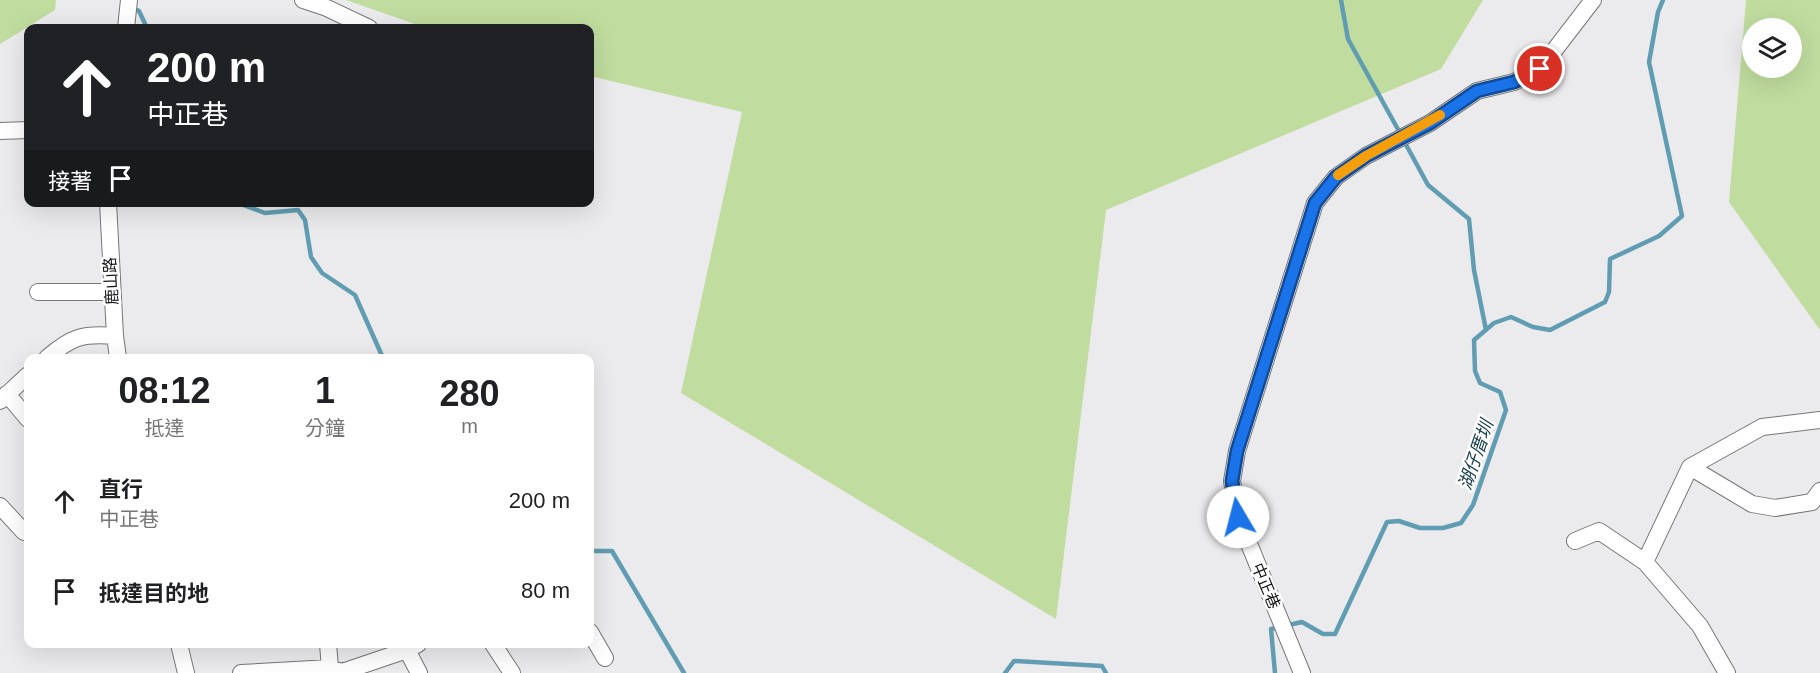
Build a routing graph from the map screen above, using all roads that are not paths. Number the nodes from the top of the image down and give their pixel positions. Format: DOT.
graph roads {
  1 [pos="129,0"];
  2 [pos="303,0"];
  3 [pos="1593,0"];
  4 [pos="126,24"];
  5 [pos="361,24"];
  6 [pos="24,130"];
  7 [pos="0,131"];
  8 [pos="108,207"];
  9 [pos="38,292"];
  10 [pos="112,292"];
  11 [pos="115,336"];
  12 [pos="52,354"];
  13 [pos="117,354"];
  14 [pos="24,379"];
  15 [pos="4,398"];
  16 [pos="24,416"];
  17 [pos="1820,420"];
  18 [pos="1690,467"];
  19 [pos="1820,491"];
  20 [pos="0,506"];
  21 [pos="24,532"];
  22 [pos="1575,542"];
  23 [pos="1645,562"];
  24 [pos="594,639"];
  25 [pos="180,648"];
  26 [pos="329,648"];
  27 [pos="409,648"];
  28 [pos="412,648"];
  29 [pos="496,648"];
  30 [pos="605,658"];
  31 [pos="338,671"];
  32 [pos="186,673"];
  33 [pos="241,673"];
  34 [pos="418,673"];
  35 [pos="512,673"];
  36 [pos="1302,673"];
  37 [pos="1727,673"];
  1 -- 4 [label="street"];
  2 -- 5 [label="street"];
  3 -- 36 [label="street, 中正巷"];
  6 -- 7 [label="street"];
  8 -- 10 [label="street, 鹿山路"];
  9 -- 10 [label="street"];
  10 -- 11 [label="street, 鹿山路"];
  11 -- 12 [label="street"];
  11 -- 13 [label="street, 鹿山路"];
  14 -- 15 [label="street"];
  15 -- 16 [label="street"];
  17 -- 18 [label="street"];
  18 -- 19 [label="street"];
  18 -- 23 [label="street"];
  20 -- 21 [label="street"];
  22 -- 23 [label="street"];
  23 -- 37 [label="street"];
  24 -- 30 [label="street"];
  25 -- 32 [label="street"];
  26 -- 31 [label="street"];
  27 -- 31 [label="street"];
  28 -- 34 [label="street"];
  29 -- 35 [label="street"];
  31 -- 33 [label="street"];
}
